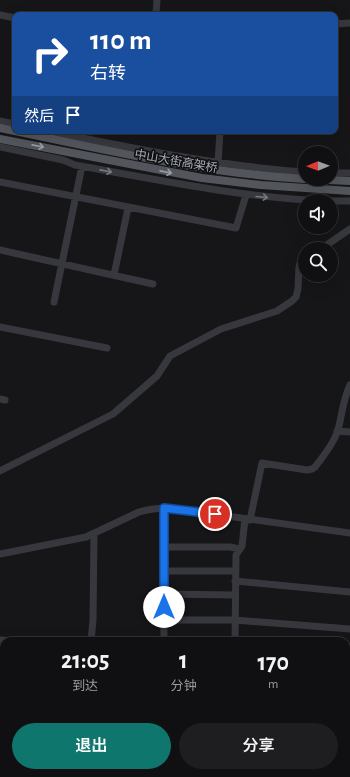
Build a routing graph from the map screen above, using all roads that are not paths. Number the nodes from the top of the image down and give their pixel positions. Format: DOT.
graph roads {
  1 [pos="157,0"];
  2 [pos="156,12"];
  3 [pos="0,15"];
  4 [pos="12,17"];
  5 [pos="350,23"];
  6 [pos="338,24"];
  7 [pos="0,121"];
  8 [pos="12,123"];
  9 [pos="0,128"];
  10 [pos="12,130"];
  11 [pos="30,134"];
  12 [pos="63,134"];
  13 [pos="220,134"];
  14 [pos="0,139"];
  15 [pos="0,147"];
  16 [pos="218,163"];
  17 [pos="82,166"];
  18 [pos="298,171"];
  19 [pos="338,173"];
  20 [pos="350,173"];
  21 [pos="298,178"];
  22 [pos="338,180"];
  23 [pos="350,181"];
  24 [pos="0,182"];
  25 [pos="350,191"];
  26 [pos="246,195"];
  27 [pos="76,197"];
  28 [pos="298,199"];
  29 [pos="338,201"];
  30 [pos="350,201"];
  31 [pos="128,208"];
  32 [pos="350,229"];
  33 [pos="331,242"];
  34 [pos="0,250"];
  35 [pos="62,264"];
  36 [pos="114,275"];
  37 [pos="298,282"];
  38 [pos="153,284"];
  39 [pos="54,302"];
  40 [pos="0,327"];
  41 [pos="107,348"];
  42 [pos="350,385"];
  43 [pos="337,431"];
  44 [pos="350,432"];
  45 [pos="0,470"];
  46 [pos="164,508"];
  47 [pos="248,519"];
  48 [pos="350,533"];
  49 [pos="94,534"];
  50 [pos="164,547"];
  51 [pos="240,549"];
  52 [pos="0,554"];
  53 [pos="164,571"];
  54 [pos="235,571"];
  55 [pos="235,581"];
  56 [pos="350,592"];
  57 [pos="164,594"];
  58 [pos="235,595"];
  59 [pos="164,620"];
  60 [pos="235,620"];
  61 [pos="350,629"];
  62 [pos="92,637"];
  63 [pos="164,637"];
  64 [pos="235,637"];
  1 -- 2 [label="street"];
  3 -- 4 [label="street"];
  5 -- 6 [label="street"];
  7 -- 8 [label="street"];
  9 -- 10 [label="main road, 中山大街高架桥"];
  11 -- 21 [label="main road, 中山大街高架桥"];
  12 -- 16 [label="street"];
  13 -- 16 [label="street"];
  14 -- 25 [label="main road, 中山大街高架桥, one-way"];
  15 -- 17 [label="street"];
  16 -- 18 [label="street"];
  17 -- 26 [label="street, one-way"];
  17 -- 27 [label="street"];
  19 -- 20 [label="street"];
  22 -- 23 [label="main road, 中山大街高架桥"];
  24 -- 27 [label="street"];
  26 -- 28 [label="street, one-way"];
  26 -- 31 [label="street"];
  27 -- 31 [label="street"];
  27 -- 35 [label="street"];
  29 -- 30 [label="street"];
  31 -- 36 [label="street"];
  32 -- 33 [label="street"];
  34 -- 35 [label="street"];
  35 -- 36 [label="street"];
  35 -- 39 [label="street"];
  36 -- 38 [label="street"];
  37 -- 45 [label="street"];
  40 -- 41 [label="street"];
  42 -- 43 [label="street"];
  43 -- 44 [label="street"];
  43 -- 47 [label="street"];
  46 -- 47 [label="street"];
  46 -- 49 [label="street"];
  46 -- 50 [label="street"];
  47 -- 48 [label="street"];
  47 -- 51 [label="street"];
  49 -- 52 [label="street"];
  49 -- 62 [label="street"];
  50 -- 51 [label="street"];
  50 -- 53 [label="street"];
  51 -- 54 [label="street"];
  53 -- 54 [label="street"];
  53 -- 57 [label="street"];
  54 -- 55 [label="street"];
  55 -- 56 [label="street"];
  55 -- 58 [label="street"];
  57 -- 58 [label="street"];
  57 -- 59 [label="street"];
  58 -- 60 [label="street"];
  59 -- 60 [label="street"];
  59 -- 63 [label="street"];
  60 -- 61 [label="street"];
  60 -- 64 [label="street"];
}
